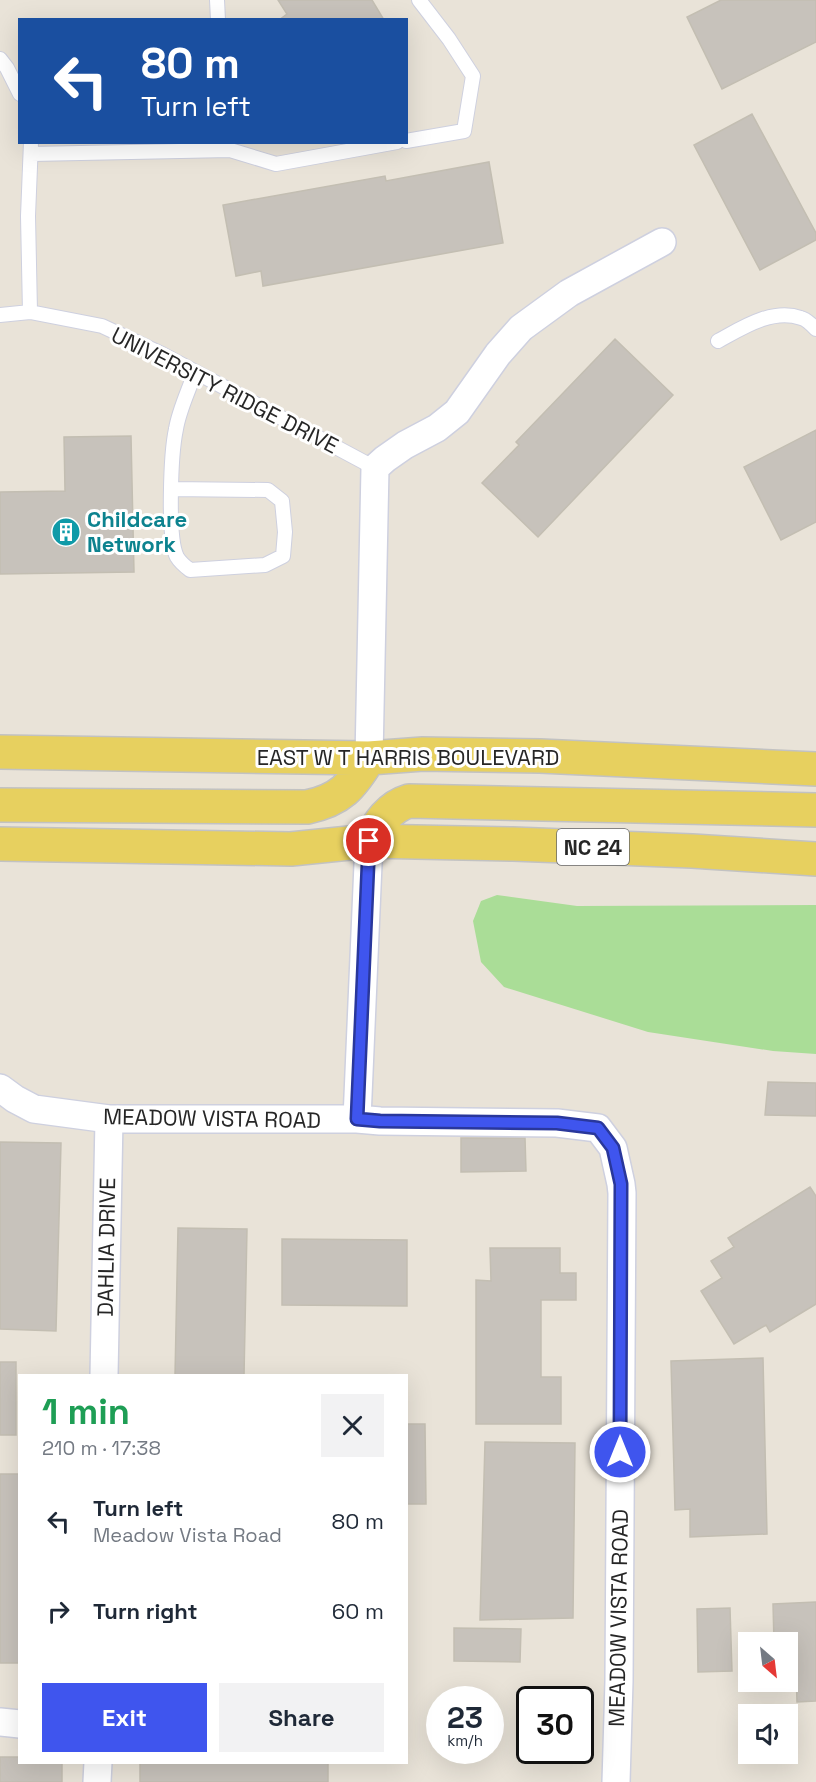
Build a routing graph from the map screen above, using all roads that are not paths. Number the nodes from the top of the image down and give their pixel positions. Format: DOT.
graph roads {
  1 [pos="217,0"];
  2 [pos="419,0"];
  3 [pos="218,18"];
  4 [pos="0,59"];
  5 [pos="18,90"];
  6 [pos="408,141"];
  7 [pos="386,144"];
  8 [pos="226,146"];
  9 [pos="31,148"];
  10 [pos="662,242"];
  11 [pos="30,312"];
  12 [pos="0,315"];
  13 [pos="816,329"];
  14 [pos="718,341"];
  15 [pos="195,372"];
  16 [pos="375,468"];
  17 [pos="171,489"];
  18 [pos="0,752"];
  19 [pos="369,758"];
  20 [pos="816,769"];
  21 [pos="0,805"];
  22 [pos="816,810"];
  23 [pos="369,841"];
  24 [pos="0,844"];
  25 [pos="816,859"];
  26 [pos="0,1088"];
  27 [pos="109,1119"];
  28 [pos="357,1119"];
  29 [pos="104,1374"];
  30 [pos="0,1722"];
  31 [pos="18,1724"];
  32 [pos="98,1764"];
  33 [pos="97,1782"];
  34 [pos="616,1782"];
  1 -- 3 [label="lane"];
  2 -- 6 [label="lane"];
  4 -- 5 [label="lane"];
  7 -- 8 [label="lane"];
  8 -- 9 [label="lane"];
  9 -- 11 [label="lane"];
  10 -- 16 [label="street"];
  11 -- 12 [label="lane, UNIVERSITY RIDGE DRIVE"];
  11 -- 15 [label="lane, UNIVERSITY RIDGE DRIVE"];
  13 -- 14 [label="lane"];
  15 -- 16 [label="lane, UNIVERSITY RIDGE DRIVE"];
  15 -- 17 [label="lane"];
  16 -- 19 [label="street"];
  17 -- 17 [label="lane"];
  18 -- 19 [label="main road, EAST W T HARRIS BOULEVARD"];
  19 -- 20 [label="main road, EAST W T HARRIS BOULEVARD"];
  19 -- 21 [label="main road"];
  22 -- 23 [label="main road"];
  23 -- 24 [label="main road, NC 24"];
  23 -- 25 [label="main road, NC 24"];
  23 -- 28 [label="street"];
  26 -- 27 [label="street, MEADOW VISTA ROAD"];
  27 -- 28 [label="street, MEADOW VISTA ROAD"];
  27 -- 29 [label="street, DAHLIA DRIVE"];
  28 -- 34 [label="street, MEADOW VISTA ROAD"];
  30 -- 31 [label="street"];
  32 -- 33 [label="street"];
}
